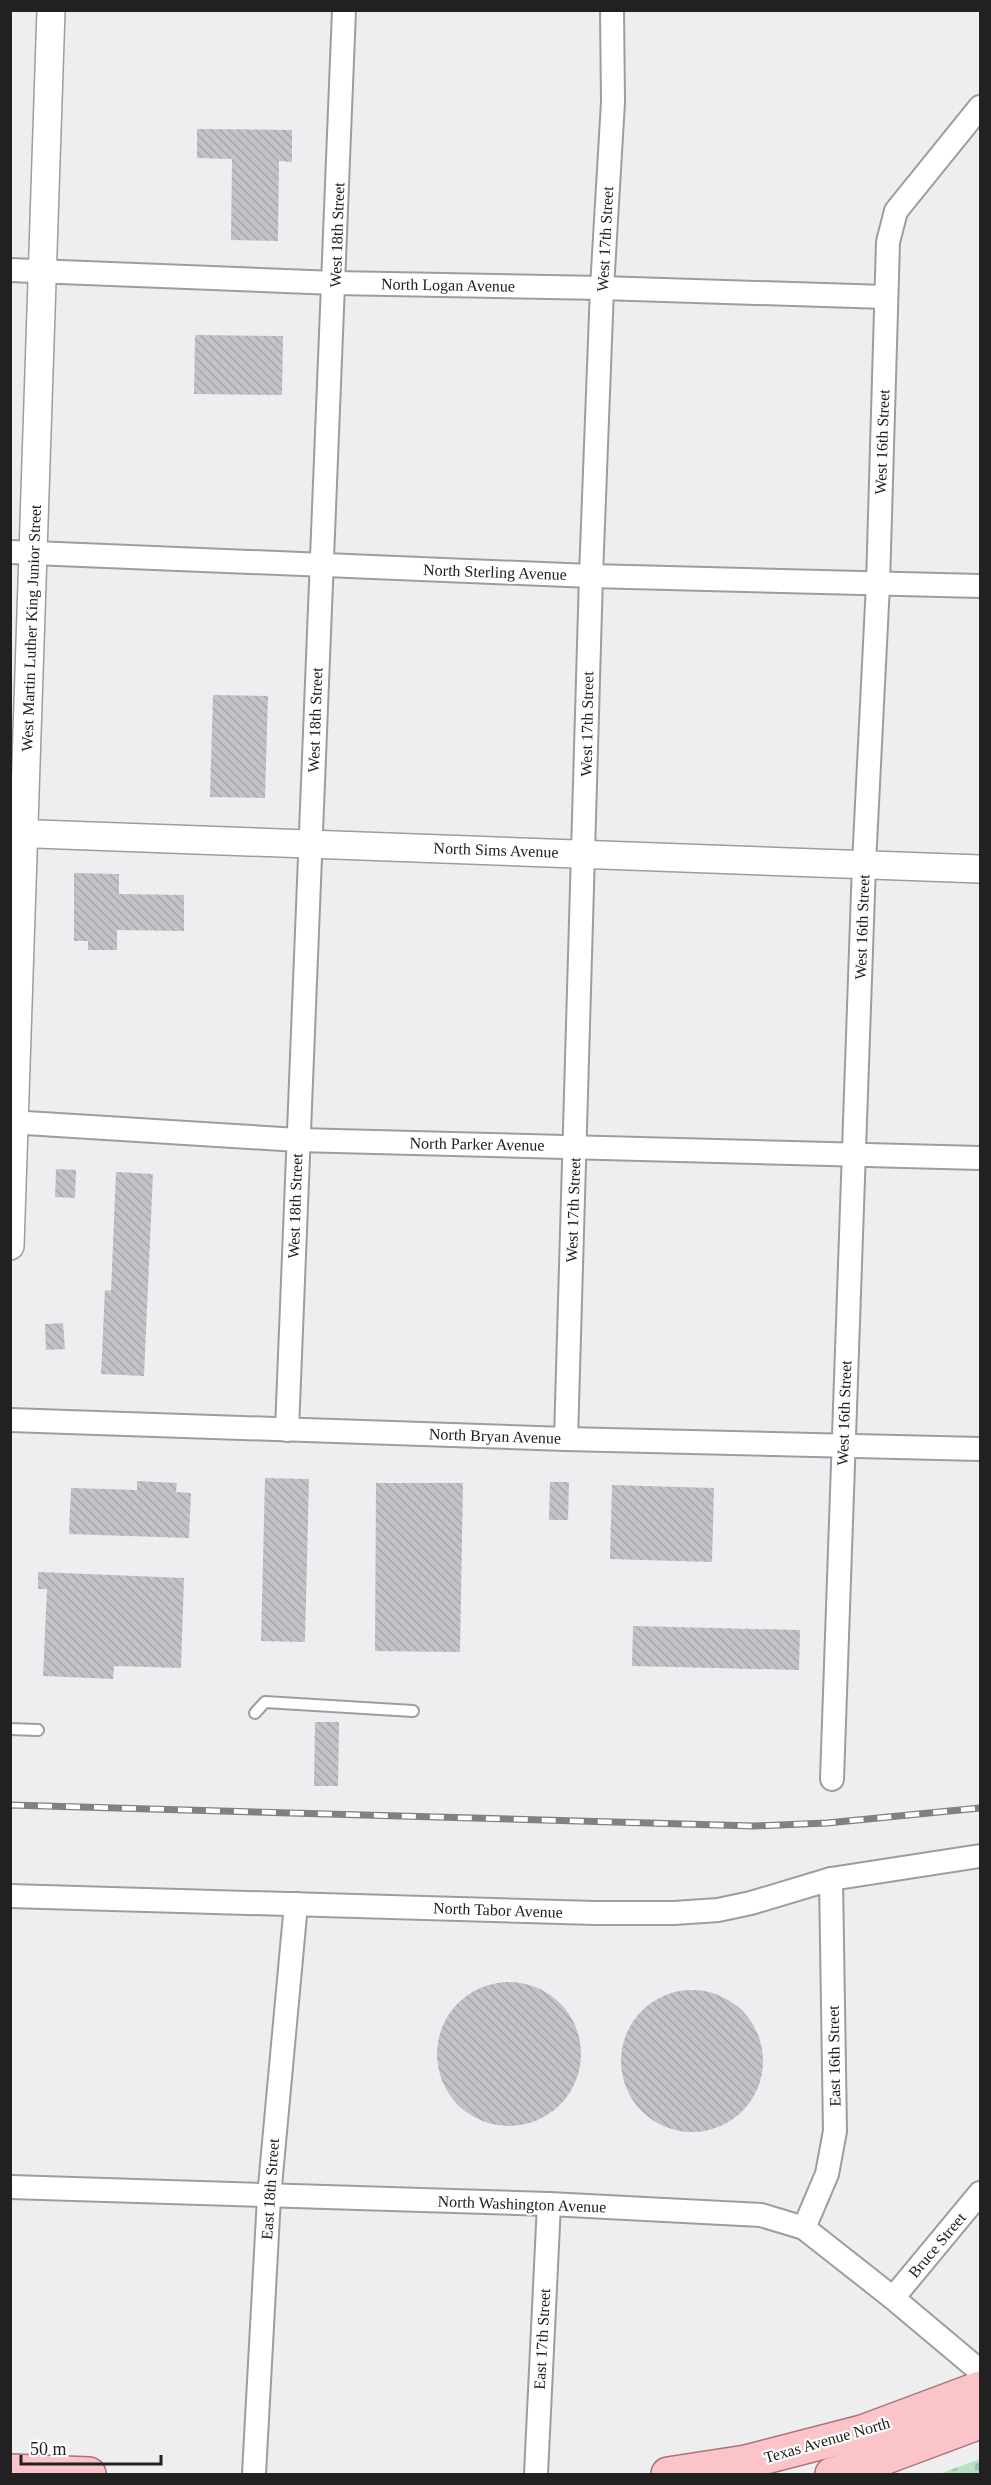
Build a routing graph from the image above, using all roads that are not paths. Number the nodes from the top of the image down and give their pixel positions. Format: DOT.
graph roads {
  1 [pos="51,10"];
  2 [pos="344,10"];
  3 [pos="612,10"];
  4 [pos="981,107"];
  5 [pos="10,270"];
  6 [pos="43,271"];
  7 [pos="335,283"];
  8 [pos="602,288"];
  9 [pos="886,297"];
  10 [pos="22,552"];
  11 [pos="322,566"];
  12 [pos="591,576"];
  13 [pos="878,584"];
  14 [pos="981,586"];
  15 [pos="17,834"];
  16 [pos="310,844"];
  17 [pos="584,854"];
  18 [pos="864,864"];
  19 [pos="981,869"];
  20 [pos="12,1122"];
  21 [pos="298,1140"];
  22 [pos="575,1147"];
  23 [pos="853,1155"];
  24 [pos="981,1158"];
  25 [pos="10,1246"];
  26 [pos="10,1420"];
  27 [pos="287,1430"];
  28 [pos="566,1438"];
  29 [pos="843,1445"];
  30 [pos="981,1449"];
  31 [pos="413,1711"];
  32 [pos="255,1713"];
  33 [pos="10,1729"];
  34 [pos="38,1730"];
  35 [pos="832,1779"];
  36 [pos="981,1856"];
  37 [pos="831,1879"];
  38 [pos="10,1896"];
  39 [pos="296,1904"];
  40 [pos="10,2187"];
  41 [pos="981,2193"];
  42 [pos="269,2197"];
  43 [pos="549,2204"];
  44 [pos="804,2228"];
  45 [pos="893,2298"];
  46 [pos="981,2371"];
  47 [pos="981,2388"];
  48 [pos="981,2399"];
  49 [pos="981,2422"];
  50 [pos="10,2471"];
  51 [pos="88,2475"];
  52 [pos="254,2475"];
  53 [pos="536,2475"];
  54 [pos="668,2475"];
  55 [pos="767,2475"];
  56 [pos="832,2475"];
  1 -- 6 [label="street, West Martin Luther King Junior Street"];
  2 -- 7 [label="street, West 18th Street"];
  3 -- 8 [label="street, West 17th Street"];
  4 -- 9 [label="street, West 16th Street"];
  5 -- 6 [label="street, North Logan Avenue"];
  6 -- 7 [label="street, North Logan Avenue"];
  6 -- 10 [label="street, West Martin Luther King Junior Street"];
  7 -- 8 [label="street, North Logan Avenue"];
  7 -- 11 [label="street, West 18th Street"];
  8 -- 9 [label="street, North Logan Avenue"];
  8 -- 12 [label="street, West 17th Street"];
  9 -- 13 [label="street, West 16th Street"];
  10 -- 11 [label="street, North Sterling Avenue"];
  10 -- 15 [label="street, West Martin Luther King Junior Street"];
  11 -- 12 [label="street, North Sterling Avenue"];
  11 -- 16 [label="street, West 18th Street"];
  12 -- 13 [label="street, North Sterling Avenue"];
  12 -- 17 [label="street, West 17th Street"];
  13 -- 14 [label="street, North Sterling Avenue"];
  13 -- 18 [label="street, West 16th Street"];
  15 -- 16 [label="street, North Sims Avenue"];
  15 -- 20 [label="street, West Martin Luther King Junior Street"];
  16 -- 17 [label="street, North Sims Avenue"];
  16 -- 21 [label="street, West 18th Street"];
  17 -- 18 [label="street, North Sims Avenue"];
  17 -- 22 [label="street, West 17th Street"];
  18 -- 19 [label="street, North Sims Avenue"];
  18 -- 23 [label="street, West 16th Street"];
  20 -- 21 [label="street, North Parker Avenue"];
  20 -- 25 [label="street, West Martin Luther King Junior Street"];
  21 -- 22 [label="street, North Parker Avenue"];
  21 -- 27 [label="street, West 18th Street"];
  22 -- 23 [label="street, North Parker Avenue"];
  22 -- 28 [label="street, West 17th Street"];
  23 -- 24 [label="street, North Parker Avenue"];
  23 -- 29 [label="street, West 16th Street"];
  26 -- 27 [label="street, North Bryan Avenue"];
  27 -- 28 [label="street, North Bryan Avenue"];
  28 -- 29 [label="street, North Bryan Avenue"];
  29 -- 30 [label="street, North Bryan Avenue"];
  29 -- 35 [label="street, West 16th Street"];
  31 -- 32 [label="lane"];
  33 -- 34 [label="lane"];
  36 -- 37 [label="street, North Tabor Avenue"];
  37 -- 39 [label="street, North Tabor Avenue"];
  37 -- 44 [label="street, East 16th Street"];
  38 -- 39 [label="street, North Tabor Avenue"];
  39 -- 42 [label="street, East 18th Street"];
  40 -- 42 [label="street, North Washington Avenue"];
  41 -- 45 [label="street, Bruce Street"];
  42 -- 43 [label="street, North Washington Avenue"];
  42 -- 52 [label="street, East 18th Street"];
  43 -- 44 [label="street, North Washington Avenue"];
  43 -- 53 [label="street, East 17th Street"];
  44 -- 45 [label="street, North Washington Avenue"];
  45 -- 46 [label="street, North Washington Avenue"];
  47 -- 54 [label="main road, Texas Avenue North"];
  48 -- 55 [label="main road"];
  49 -- 56 [label="main road, Texas Avenue North"];
  50 -- 51 [label="main road"];
}
